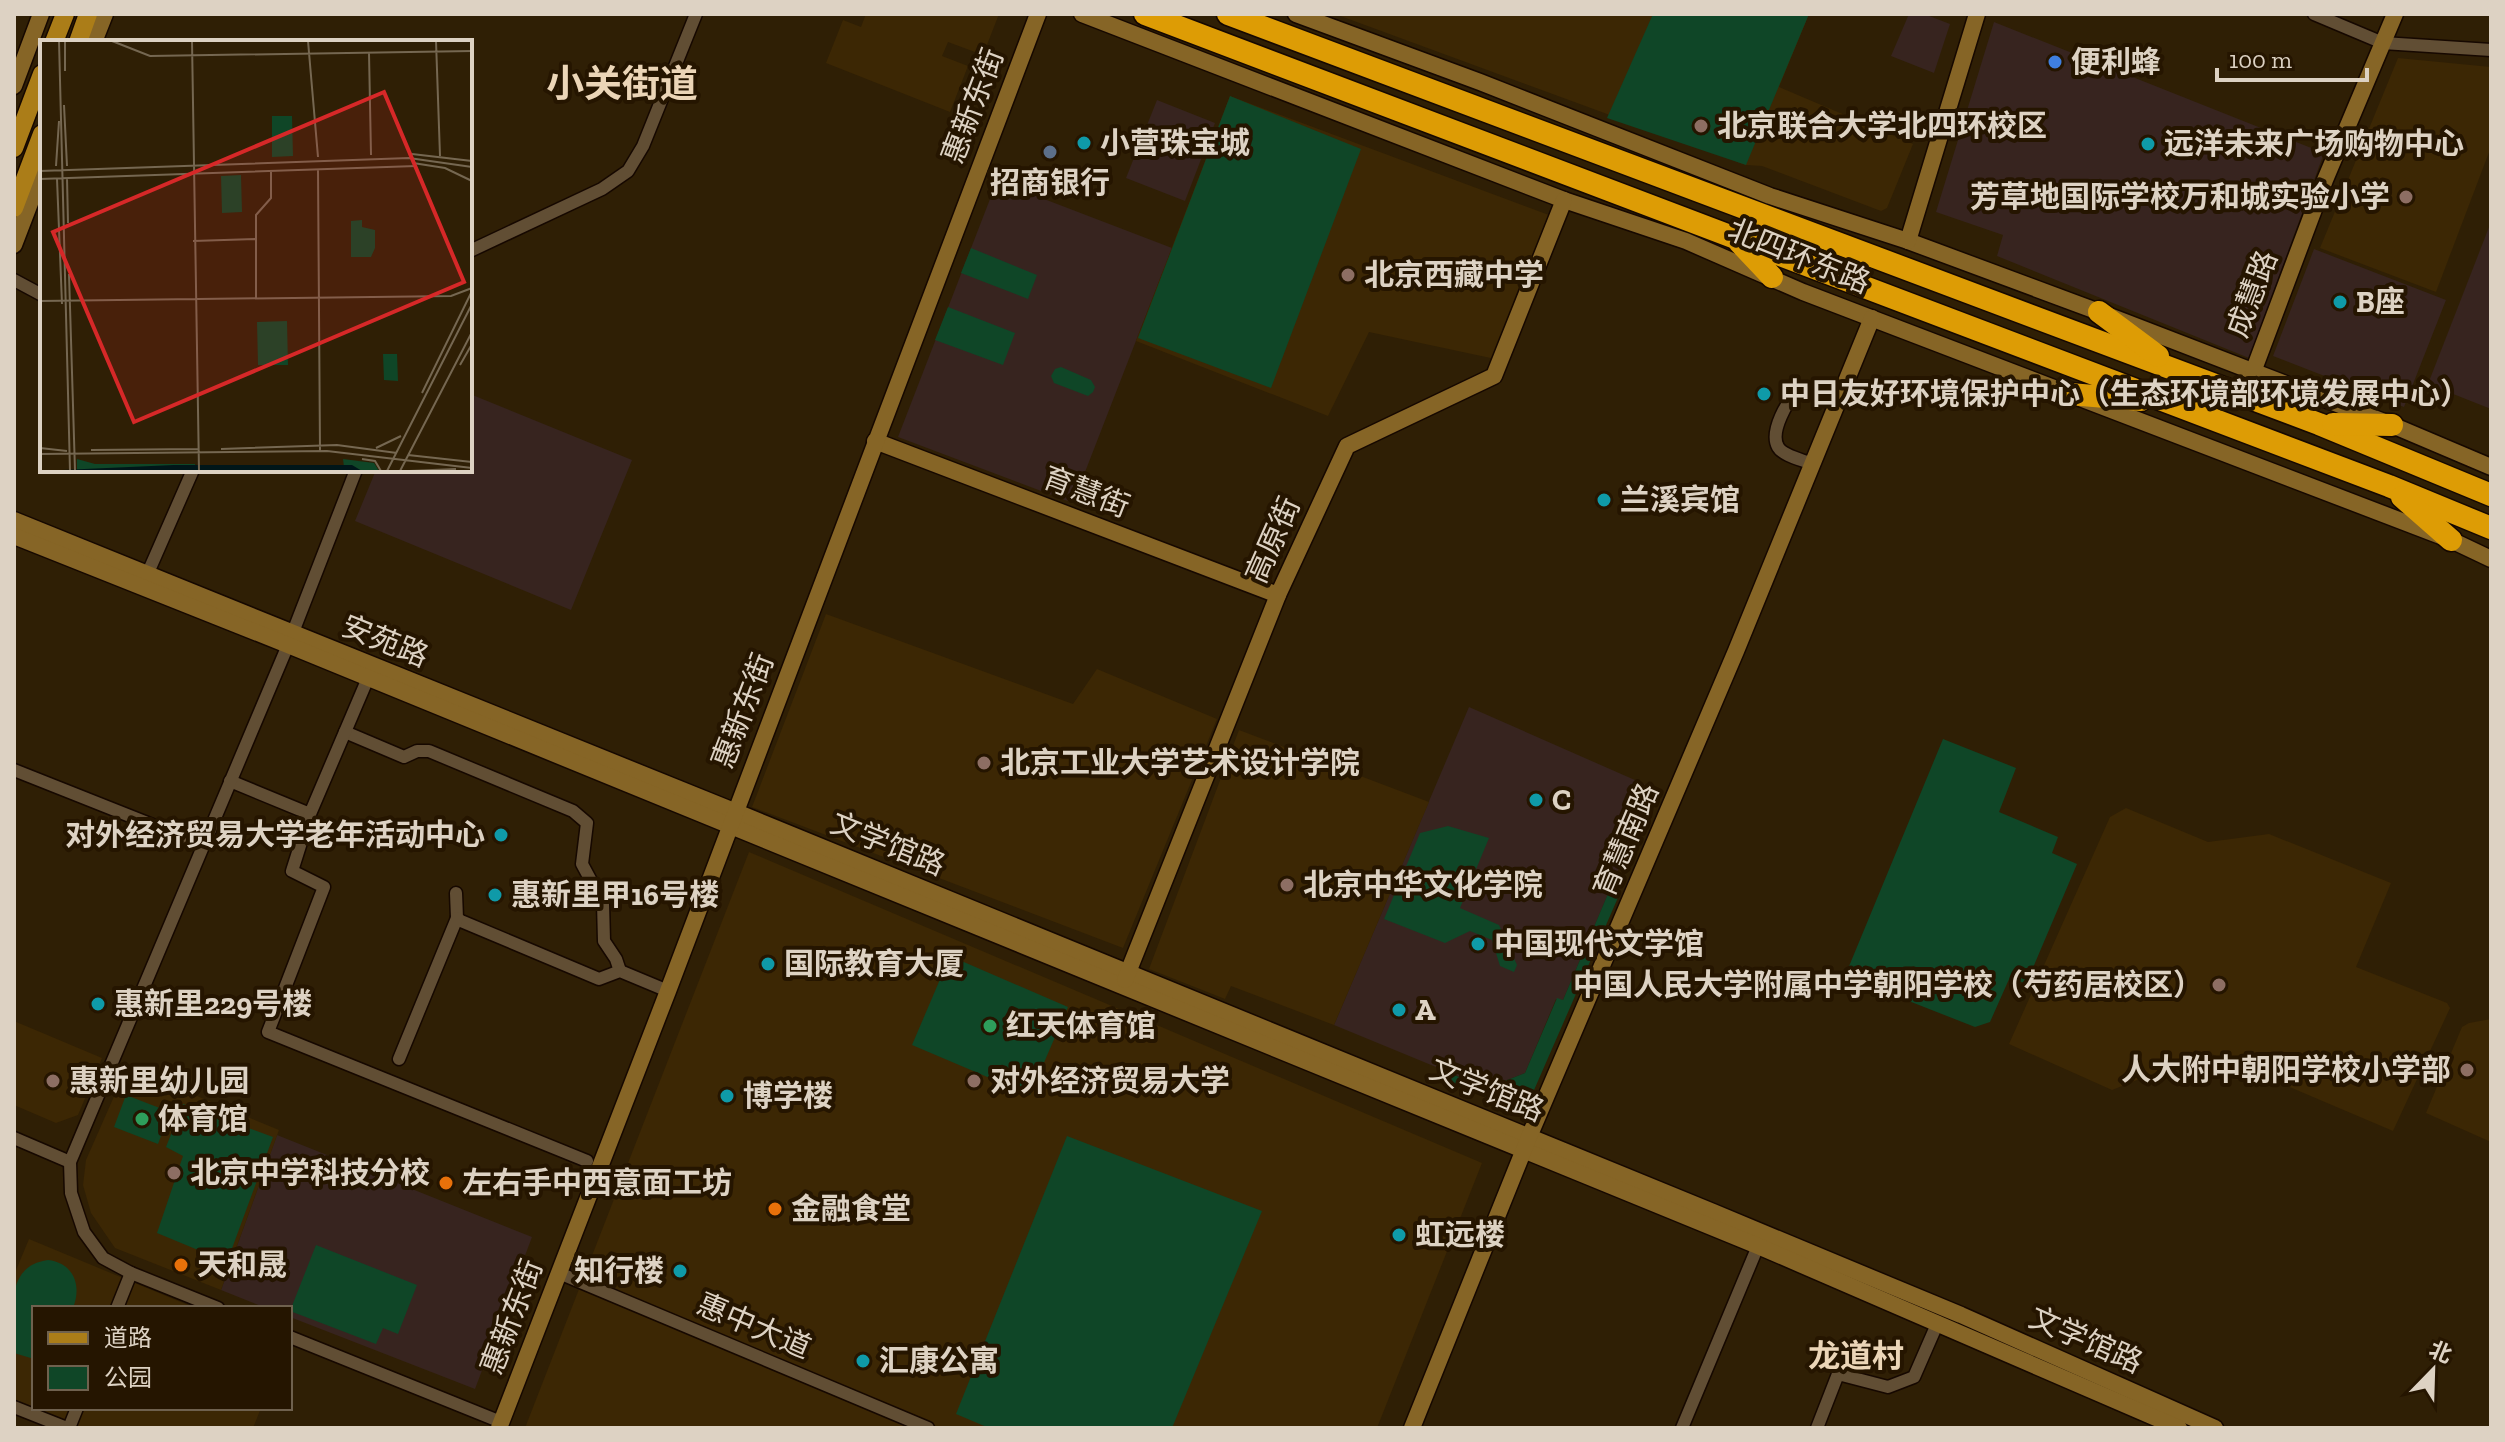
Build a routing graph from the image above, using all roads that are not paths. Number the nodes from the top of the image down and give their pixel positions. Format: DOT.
graph roads {
  1 [pos="41,14"];
  2 [pos="65,14"];
  3 [pos="88,14"];
  4 [pos="105,14"];
  5 [pos="696,14"];
  6 [pos="1038,14"];
  7 [pos="1082,14"];
  8 [pos="1228,14"];
  9 [pos="1296,14"];
  10 [pos="1977,14"];
  11 [pos="2314,14"];
  12 [pos="2395,14"];
  13 [pos="1149,15"];
  14 [pos="1120,21"];
  15 [pos="55,40"];
  16 [pos="79,40"];
  17 [pos="95,40"];
  18 [pos="2383,43"];
  19 [pos="2491,50"];
  20 [pos="40,79"];
  21 [pos="14,86"];
  22 [pos="40,139"];
  23 [pos="14,148"];
  24 [pos="40,177"];
  25 [pos="1564,200"];
  26 [pos="14,208"];
  27 [pos="1735,238"];
  28 [pos="1908,241"];
  29 [pos="14,245"];
  30 [pos="472,250"];
  31 [pos="1772,277"];
  32 [pos="14,280"];
  33 [pos="40,294"];
  34 [pos="2099,312"];
  35 [pos="1872,318"];
  36 [pos="2178,371"];
  37 [pos="2253,372"];
  38 [pos="1798,389"];
  39 [pos="2070,394"];
  40 [pos="2164,402"];
  41 [pos="2319,424"];
  42 [pos="2392,425"];
  43 [pos="875,441"];
  44 [pos="1812,464"];
  45 [pos="2491,467"];
  46 [pos="192,472"];
  47 [pos="355,472"];
  48 [pos="2389,486"];
  49 [pos="2491,495"];
  50 [pos="2463,516"];
  51 [pos="14,520"];
  52 [pos="2491,528"];
  53 [pos="2491,534"];
  54 [pos="14,536"];
  55 [pos="2451,540"];
  56 [pos="2491,559"];
  57 [pos="147,575"];
  58 [pos="1278,595"];
  59 [pos="290,639"];
  60 [pos="368,678"];
  61 [pos="345,732"];
  62 [pos="14,770"];
  63 [pos="230,781"];
  64 [pos="310,814"];
  65 [pos="732,818"];
  66 [pos="203,845"];
  67 [pos="456,893"];
  68 [pos="457,918"];
  69 [pos="620,971"];
  70 [pos="1125,979"];
  71 [pos="668,991"];
  72 [pos="399,1059"];
  73 [pos="14,1138"];
  74 [pos="1527,1144"];
  75 [pos="587,1161"];
  76 [pos="70,1162"];
  77 [pos="1758,1246"];
  78 [pos="131,1273"];
  79 [pos="559,1273"];
  80 [pos="118,1306"];
  81 [pos="213,1306"];
  82 [pos="1938,1322"];
  83 [pos="292,1338"];
  84 [pos="14,1407"];
  85 [pos="500,1425"];
  86 [pos="68,1428"];
  87 [pos="928,1428"];
  88 [pos="1412,1428"];
  89 [pos="1682,1428"];
  90 [pos="1817,1428"];
  91 [pos="2179,1428"];
  92 [pos="2215,1428"];
  1 -- 21 [label="street"];
  2 -- 15 [label="main road"];
  3 -- 16 [label="main road"];
  4 -- 17 [label="street"];
  5 -- 30 [label="street"];
  6 -- 43 [label="street, 惠新东街"];
  7 -- 14 [label="street, 北四环东路"];
  8 -- 36 [label="highway, 北四环东路"];
  9 -- 28 [label="street, 北四环东路"];
  10 -- 28 [label="street"];
  11 -- 18 [label="street"];
  12 -- 18 [label="street, 成慧路"];
  13 -- 27 [label="highway, 北四环东路"];
  14 -- 25 [label="street, 北四环东路"];
  18 -- 19 [label="street"];
  18 -- 37 [label="street, 成慧路"];
  20 -- 23 [label="main road"];
  22 -- 26 [label="main road"];
  24 -- 29 [label="street"];
  25 -- 31 [label="street, 北四环东路"];
  25 -- 58 [label="street, 高原街"];
  27 -- 31 [label="highway"];
  27 -- 40 [label="highway, 北四环东路"];
  28 -- 34 [label="street, 北四环东路"];
  31 -- 35 [label="street, 北四环东路"];
  32 -- 33 [label="street"];
  34 -- 36 [label="highway"];
  34 -- 37 [label="street, 北四环东路"];
  35 -- 39 [label="street, 北四环东路"];
  35 -- 44 [label="street, 育慧南路"];
  36 -- 41 [label="highway, 北四环东路"];
  37 -- 42 [label="street, 北四环东路"];
  38 -- 44 [label="street"];
  39 -- 40 [label="highway"];
  39 -- 55 [label="street, 北四环东路"];
  40 -- 48 [label="highway, 北四环东路"];
  41 -- 42 [label="highway"];
  41 -- 49 [label="highway, 北四环东路"];
  42 -- 45 [label="street, 北四环东路"];
  43 -- 58 [label="street, 育慧街"];
  43 -- 65 [label="street, 惠新东街"];
  44 -- 74 [label="street, 育慧南路"];
  46 -- 57 [label="street"];
  47 -- 59 [label="street"];
  48 -- 50 [label="highway, 北四环东路"];
  48 -- 55 [label="highway"];
  50 -- 52 [label="highway, 北四环东路"];
  50 -- 53 [label="highway"];
  51 -- 57 [label="street, 安苑路"];
  54 -- 59 [label="street, 安苑路"];
  55 -- 56 [label="street, 北四环东路"];
  57 -- 59 [label="street, 安苑路"];
  58 -- 70 [label="street, 高原街"];
  59 -- 60 [label="street, 安苑路"];
  59 -- 63 [label="street"];
  59 -- 65 [label="street, 安苑路"];
  60 -- 61 [label="street"];
  60 -- 65 [label="street, 安苑路"];
  61 -- 64 [label="street"];
  61 -- 69 [label="street"];
  62 -- 66 [label="street"];
  63 -- 64 [label="street"];
  63 -- 66 [label="street"];
  64 -- 75 [label="street"];
  65 -- 70 [label="street, 文学馆路"];
  65 -- 71 [label="street, 惠新东街"];
  66 -- 76 [label="street"];
  67 -- 68 [label="street"];
  68 -- 69 [label="street"];
  68 -- 72 [label="street"];
  69 -- 71 [label="street"];
  70 -- 74 [label="street, 文学馆路"];
  71 -- 79 [label="street, 惠新东街"];
  73 -- 76 [label="street"];
  74 -- 77 [label="street, 文学馆路"];
  74 -- 88 [label="street, 育慧南路"];
  74 -- 92 [label="street, 文学馆路"];
  76 -- 78 [label="street"];
  77 -- 82 [label="street, 文学馆路"];
  77 -- 89 [label="street"];
  78 -- 80 [label="street"];
  78 -- 81 [label="street"];
  79 -- 85 [label="street, 惠新东街"];
  79 -- 87 [label="street, 惠中大道"];
  82 -- 90 [label="street"];
  82 -- 91 [label="street, 文学馆路"];
  83 -- 85 [label="street"];
  84 -- 86 [label="street"];
}
